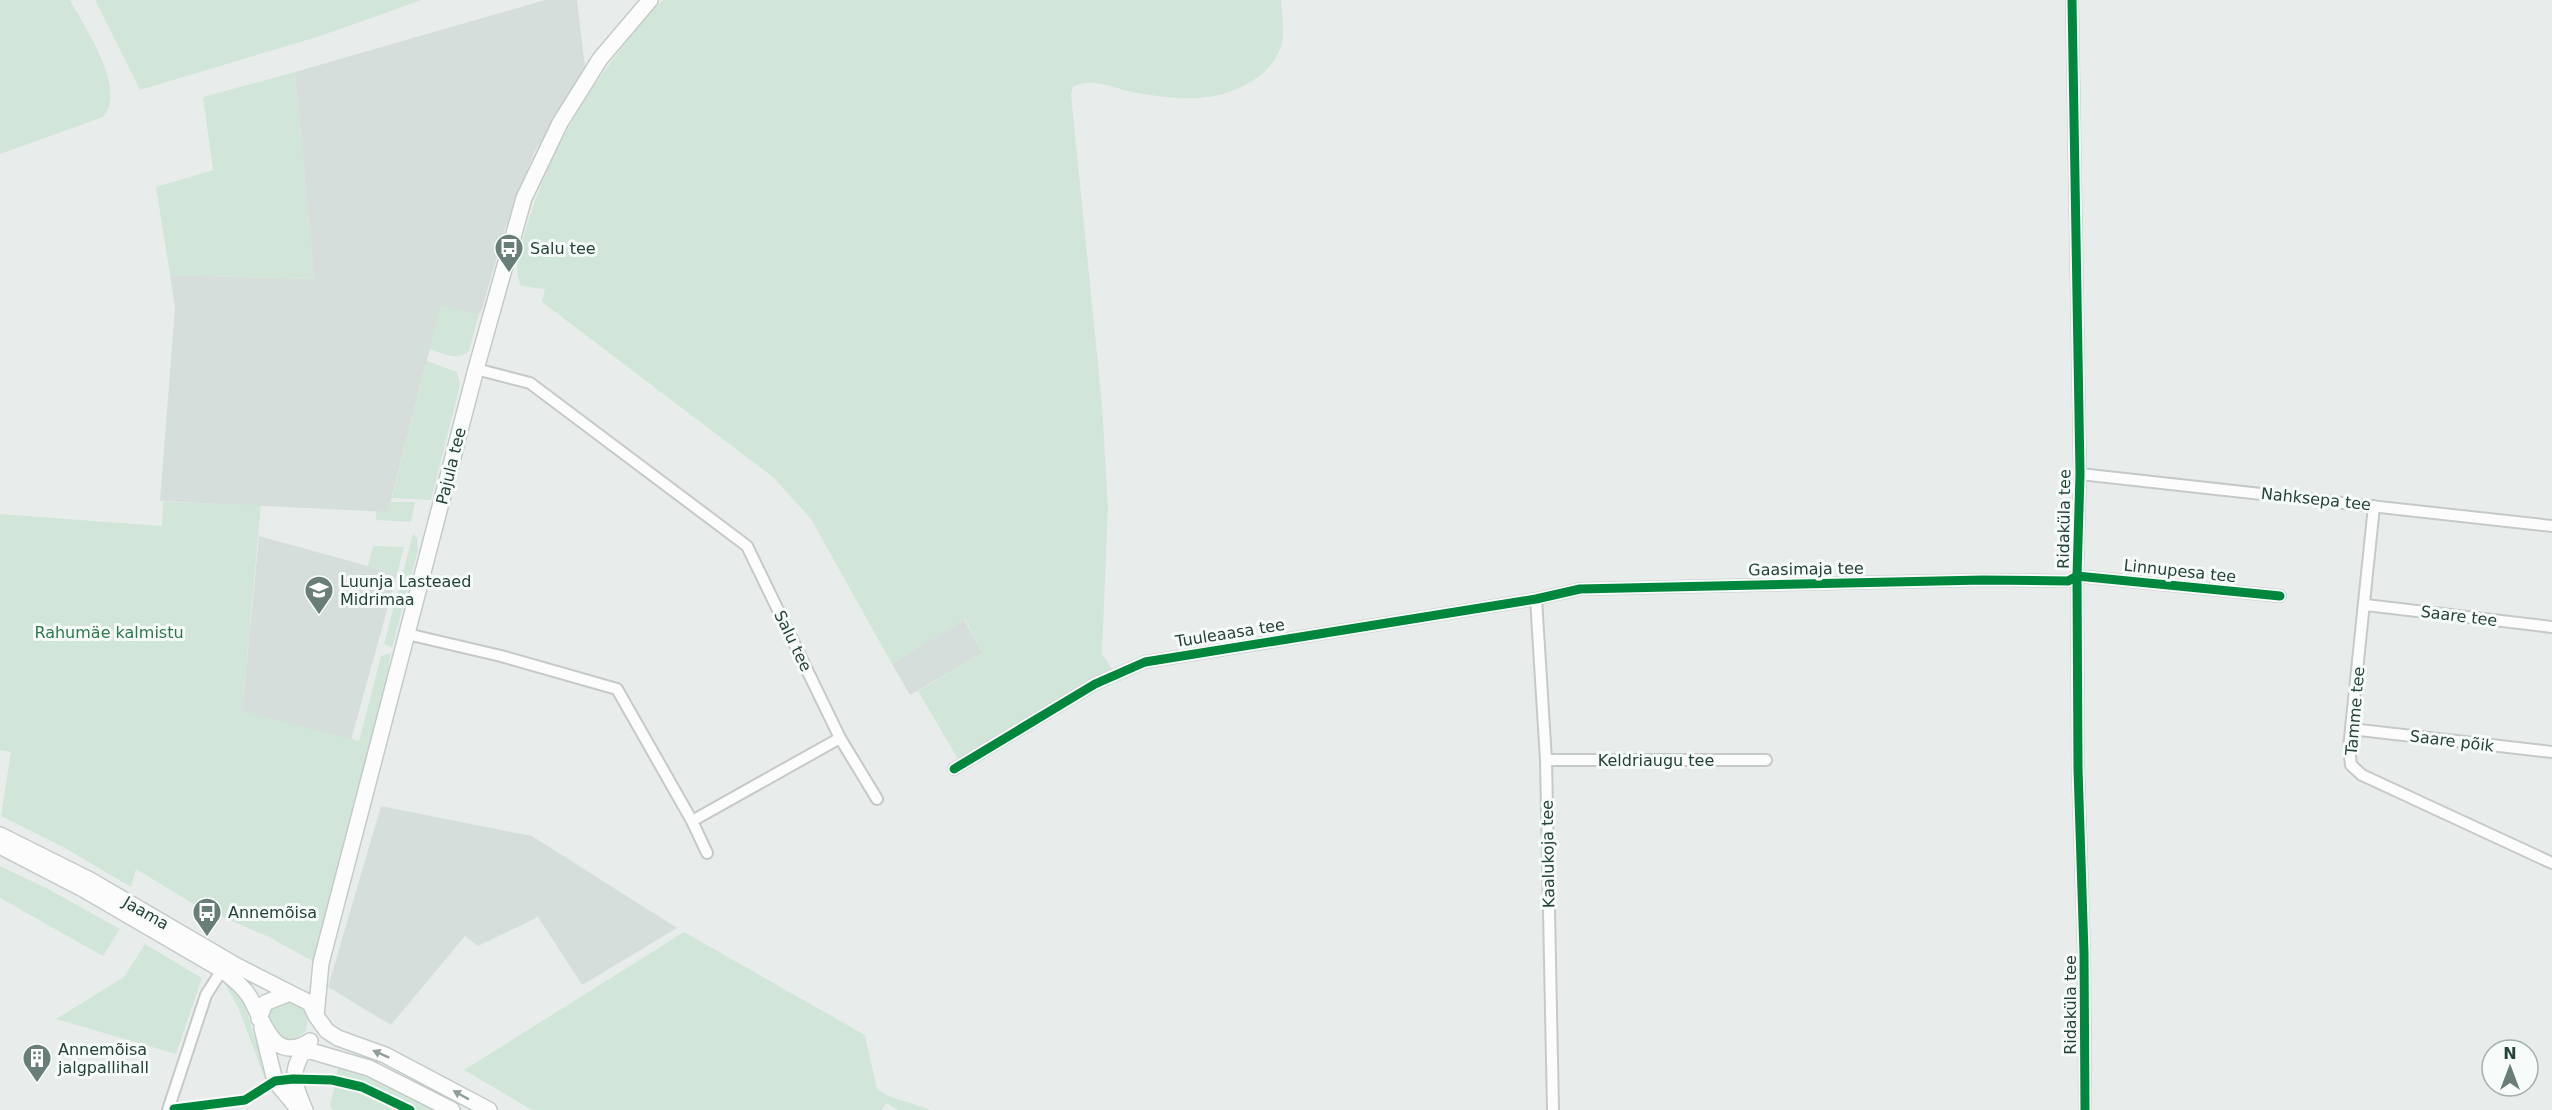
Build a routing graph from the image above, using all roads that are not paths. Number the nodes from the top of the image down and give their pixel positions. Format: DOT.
graph roads {
  1 [pos="650,0"];
  2 [pos="2072,0"];
  3 [pos="476,369"];
  4 [pos="2080,474"];
  5 [pos="2374,506"];
  6 [pos="2552,526"];
  7 [pos="2077,576"];
  8 [pos="2280,596"];
  9 [pos="1536,599"];
  10 [pos="2366,606"];
  11 [pos="2552,627"];
  12 [pos="407,634"];
  13 [pos="2351,729"];
  14 [pos="840,738"];
  15 [pos="2552,752"];
  16 [pos="1546,760"];
  17 [pos="1766,760"];
  18 [pos="954,768"];
  19 [pos="877,799"];
  20 [pos="692,821"];
  21 [pos="0,835"];
  22 [pos="0,846"];
  23 [pos="707,854"];
  24 [pos="2552,863"];
  25 [pos="321,963"];
  26 [pos="222,970"];
  27 [pos="290,993"];
  28 [pos="316,1016"];
  29 [pos="261,1022"];
  30 [pos="303,1046"];
  31 [pos="168,1110"];
  32 [pos="299,1110"];
  33 [pos="305,1110"];
  34 [pos="452,1110"];
  35 [pos="489,1110"];
  36 [pos="1553,1110"];
  37 [pos="2085,1110"];
  1 -- 3 [label="street, Pajula tee"];
  2 -- 4 [label="street, Ridaküla tee"];
  3 -- 12 [label="street, Pajula tee"];
  3 -- 14 [label="street, Salu tee"];
  4 -- 5 [label="street, Nahksepa tee"];
  4 -- 7 [label="street, Ridaküla tee"];
  5 -- 6 [label="street, Nahksepa tee"];
  5 -- 10 [label="street, Tamme tee"];
  7 -- 8 [label="street, Linnupesa tee"];
  7 -- 9 [label="street, Gaasimaja tee"];
  7 -- 37 [label="street, Ridaküla tee"];
  9 -- 16 [label="street, Kaalukoja tee"];
  9 -- 18 [label="street, Tuuleaasa tee"];
  10 -- 11 [label="street, Saare tee"];
  10 -- 13 [label="street, Tamme tee"];
  12 -- 20 [label="street"];
  12 -- 25 [label="street, Pajula tee"];
  13 -- 15 [label="street, Saare põik"];
  13 -- 24 [label="street, Tamme tee"];
  14 -- 19 [label="street, Salu tee"];
  14 -- 20 [label="street"];
  16 -- 17 [label="street, Keldriaugu tee"];
  16 -- 36 [label="street, Kaalukoja tee"];
  20 -- 23 [label="street"];
  21 -- 27 [label="street, Jaama"];
  22 -- 26 [label="street, Jaama"];
  25 -- 27 [label="street"];
  25 -- 28 [label="street"];
  26 -- 29 [label="street, Jaama"];
  26 -- 31 [label="street"];
  27 -- 28 [label="street"];
  27 -- 29 [label="street"];
  28 -- 30 [label="street"];
  35 -- 28 [label="street, one-way"];
  29 -- 30 [label="street"];
  29 -- 32 [label="street"];
  30 -- 33 [label="street"];
  30 -- 34 [label="street"];
}
